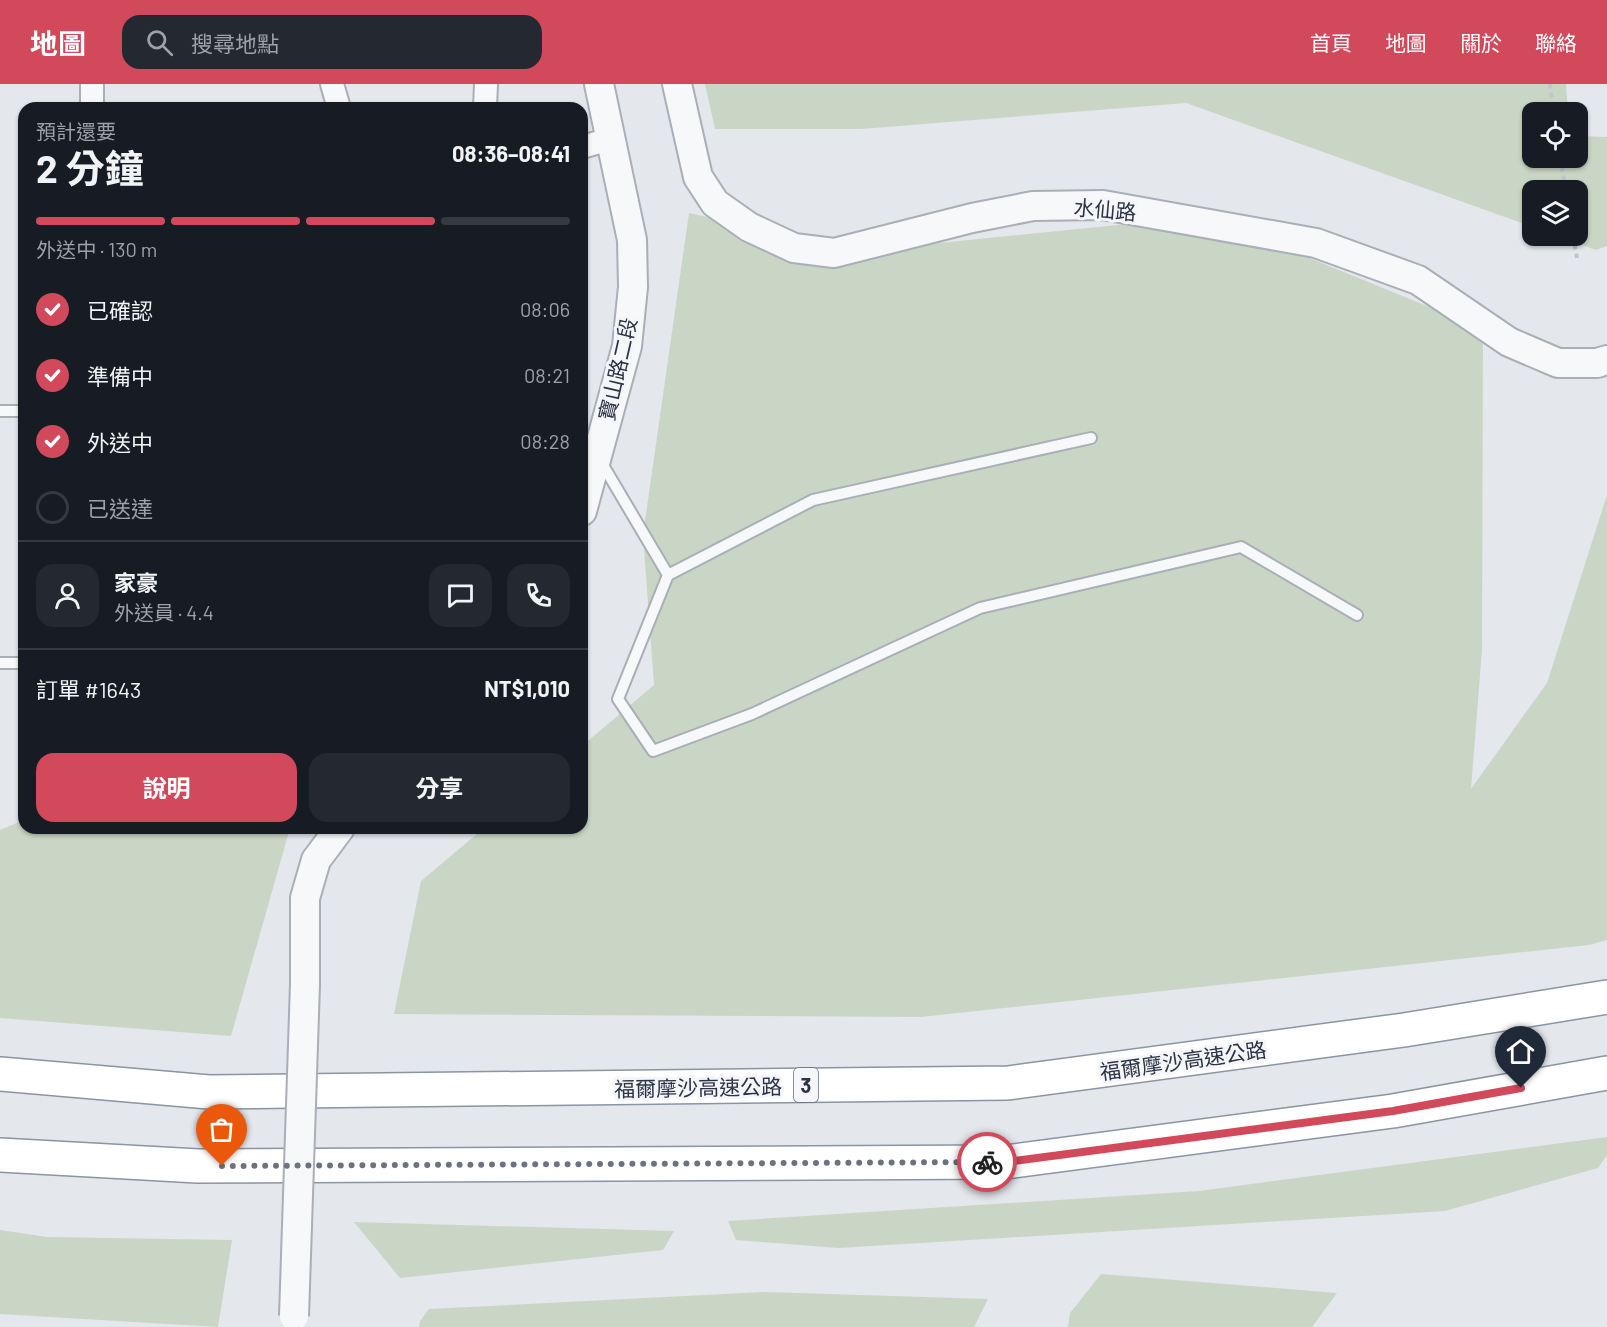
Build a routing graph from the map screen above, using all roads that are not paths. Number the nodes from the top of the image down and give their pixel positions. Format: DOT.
graph roads {
  1 [pos="92,84"];
  2 [pos="332,84"];
  3 [pos="486,84"];
  4 [pos="599,84"];
  5 [pos="677,84"];
  6 [pos="92,102"];
  7 [pos="337,102"];
  8 [pos="485,102"];
  9 [pos="610,139"];
  10 [pos="588,145"];
  11 [pos="1607,360"];
  12 [pos="0,411"];
  13 [pos="18,411"];
  14 [pos="1091,438"];
  15 [pos="597,455"];
  16 [pos="588,489"];
  17 [pos="668,575"];
  18 [pos="1357,615"];
  19 [pos="0,663"];
  20 [pos="18,663"];
  21 [pos="336,834"];
  22 [pos="1607,996"];
  23 [pos="1607,1073"];
  24 [pos="0,1074"];
  25 [pos="0,1155"];
  26 [pos="292,1321"];
  1 -- 6 [label="street"];
  2 -- 7 [label="street"];
  3 -- 8 [label="street"];
  4 -- 9 [label="street, 寶山路二段"];
  5 -- 11 [label="street, 水仙路"];
  9 -- 10 [label="street"];
  9 -- 15 [label="street, 寶山路二段"];
  12 -- 13 [label="lane"];
  14 -- 17 [label="lane"];
  15 -- 16 [label="street, 寶山路二段"];
  15 -- 17 [label="lane"];
  17 -- 18 [label="lane"];
  19 -- 20 [label="lane"];
  21 -- 26 [label="street, bridge"];
  22 -- 24 [label="highway, 福爾摩沙高速公路 / 3"];
  23 -- 25 [label="highway"];
}
